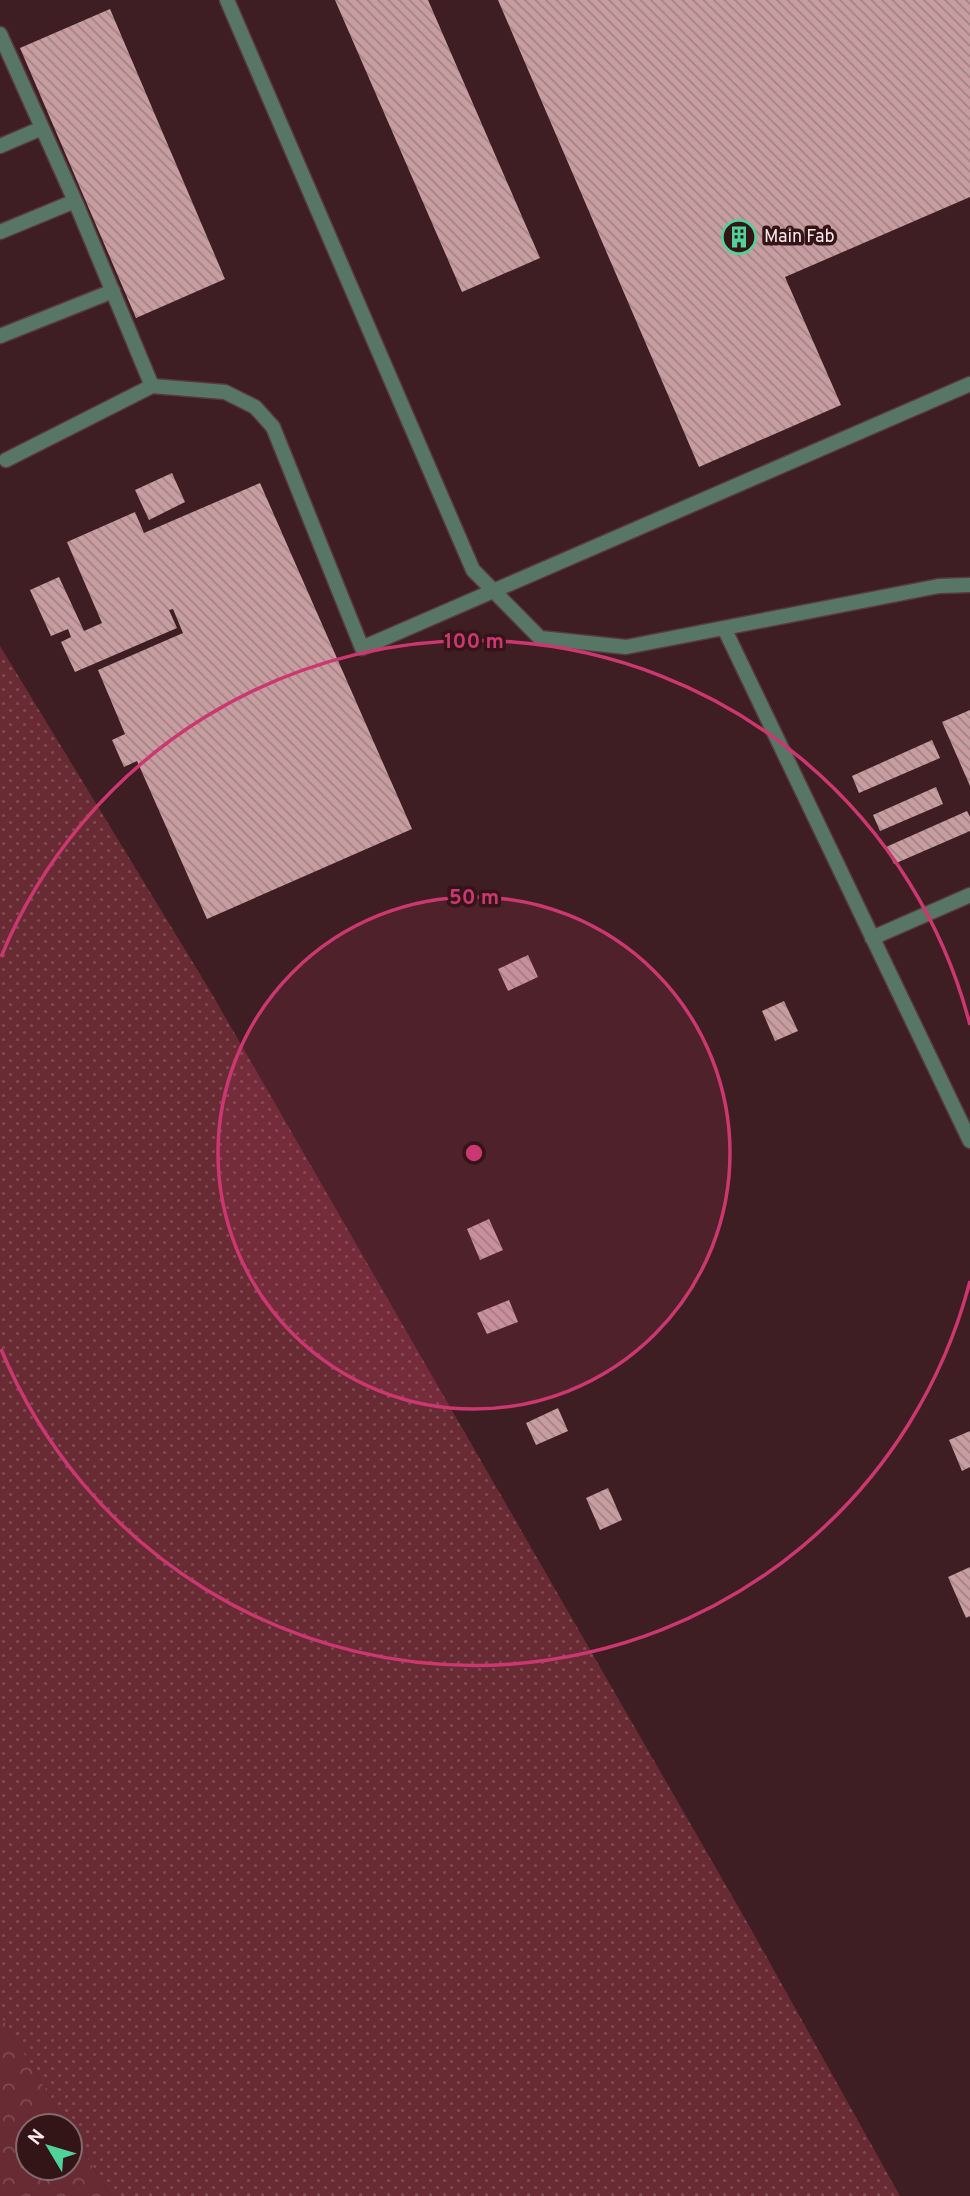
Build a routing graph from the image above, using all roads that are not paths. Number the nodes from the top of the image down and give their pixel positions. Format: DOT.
graph roads {
  1 [pos="226,0"];
  2 [pos="0,34"];
  3 [pos="42,128"];
  4 [pos="0,146"];
  5 [pos="75,201"];
  6 [pos="0,232"];
  7 [pos="113,291"];
  8 [pos="0,336"];
  9 [pos="970,384"];
  10 [pos="152,386"];
  11 [pos="6,460"];
  12 [pos="970,585"];
  13 [pos="493,591"];
  14 [pos="724,628"];
  15 [pos="970,895"];
  16 [pos="872,938"];
  17 [pos="970,1141"];
  1 -- 13 [label="lane"];
  2 -- 3 [label="lane"];
  3 -- 4 [label="lane"];
  3 -- 5 [label="lane"];
  5 -- 6 [label="lane"];
  5 -- 7 [label="lane"];
  7 -- 8 [label="lane"];
  7 -- 10 [label="lane"];
  9 -- 13 [label="lane"];
  10 -- 11 [label="lane"];
  10 -- 13 [label="lane"];
  12 -- 14 [label="lane"];
  13 -- 14 [label="lane"];
  14 -- 16 [label="lane"];
  15 -- 16 [label="lane"];
  16 -- 17 [label="lane"];
}
